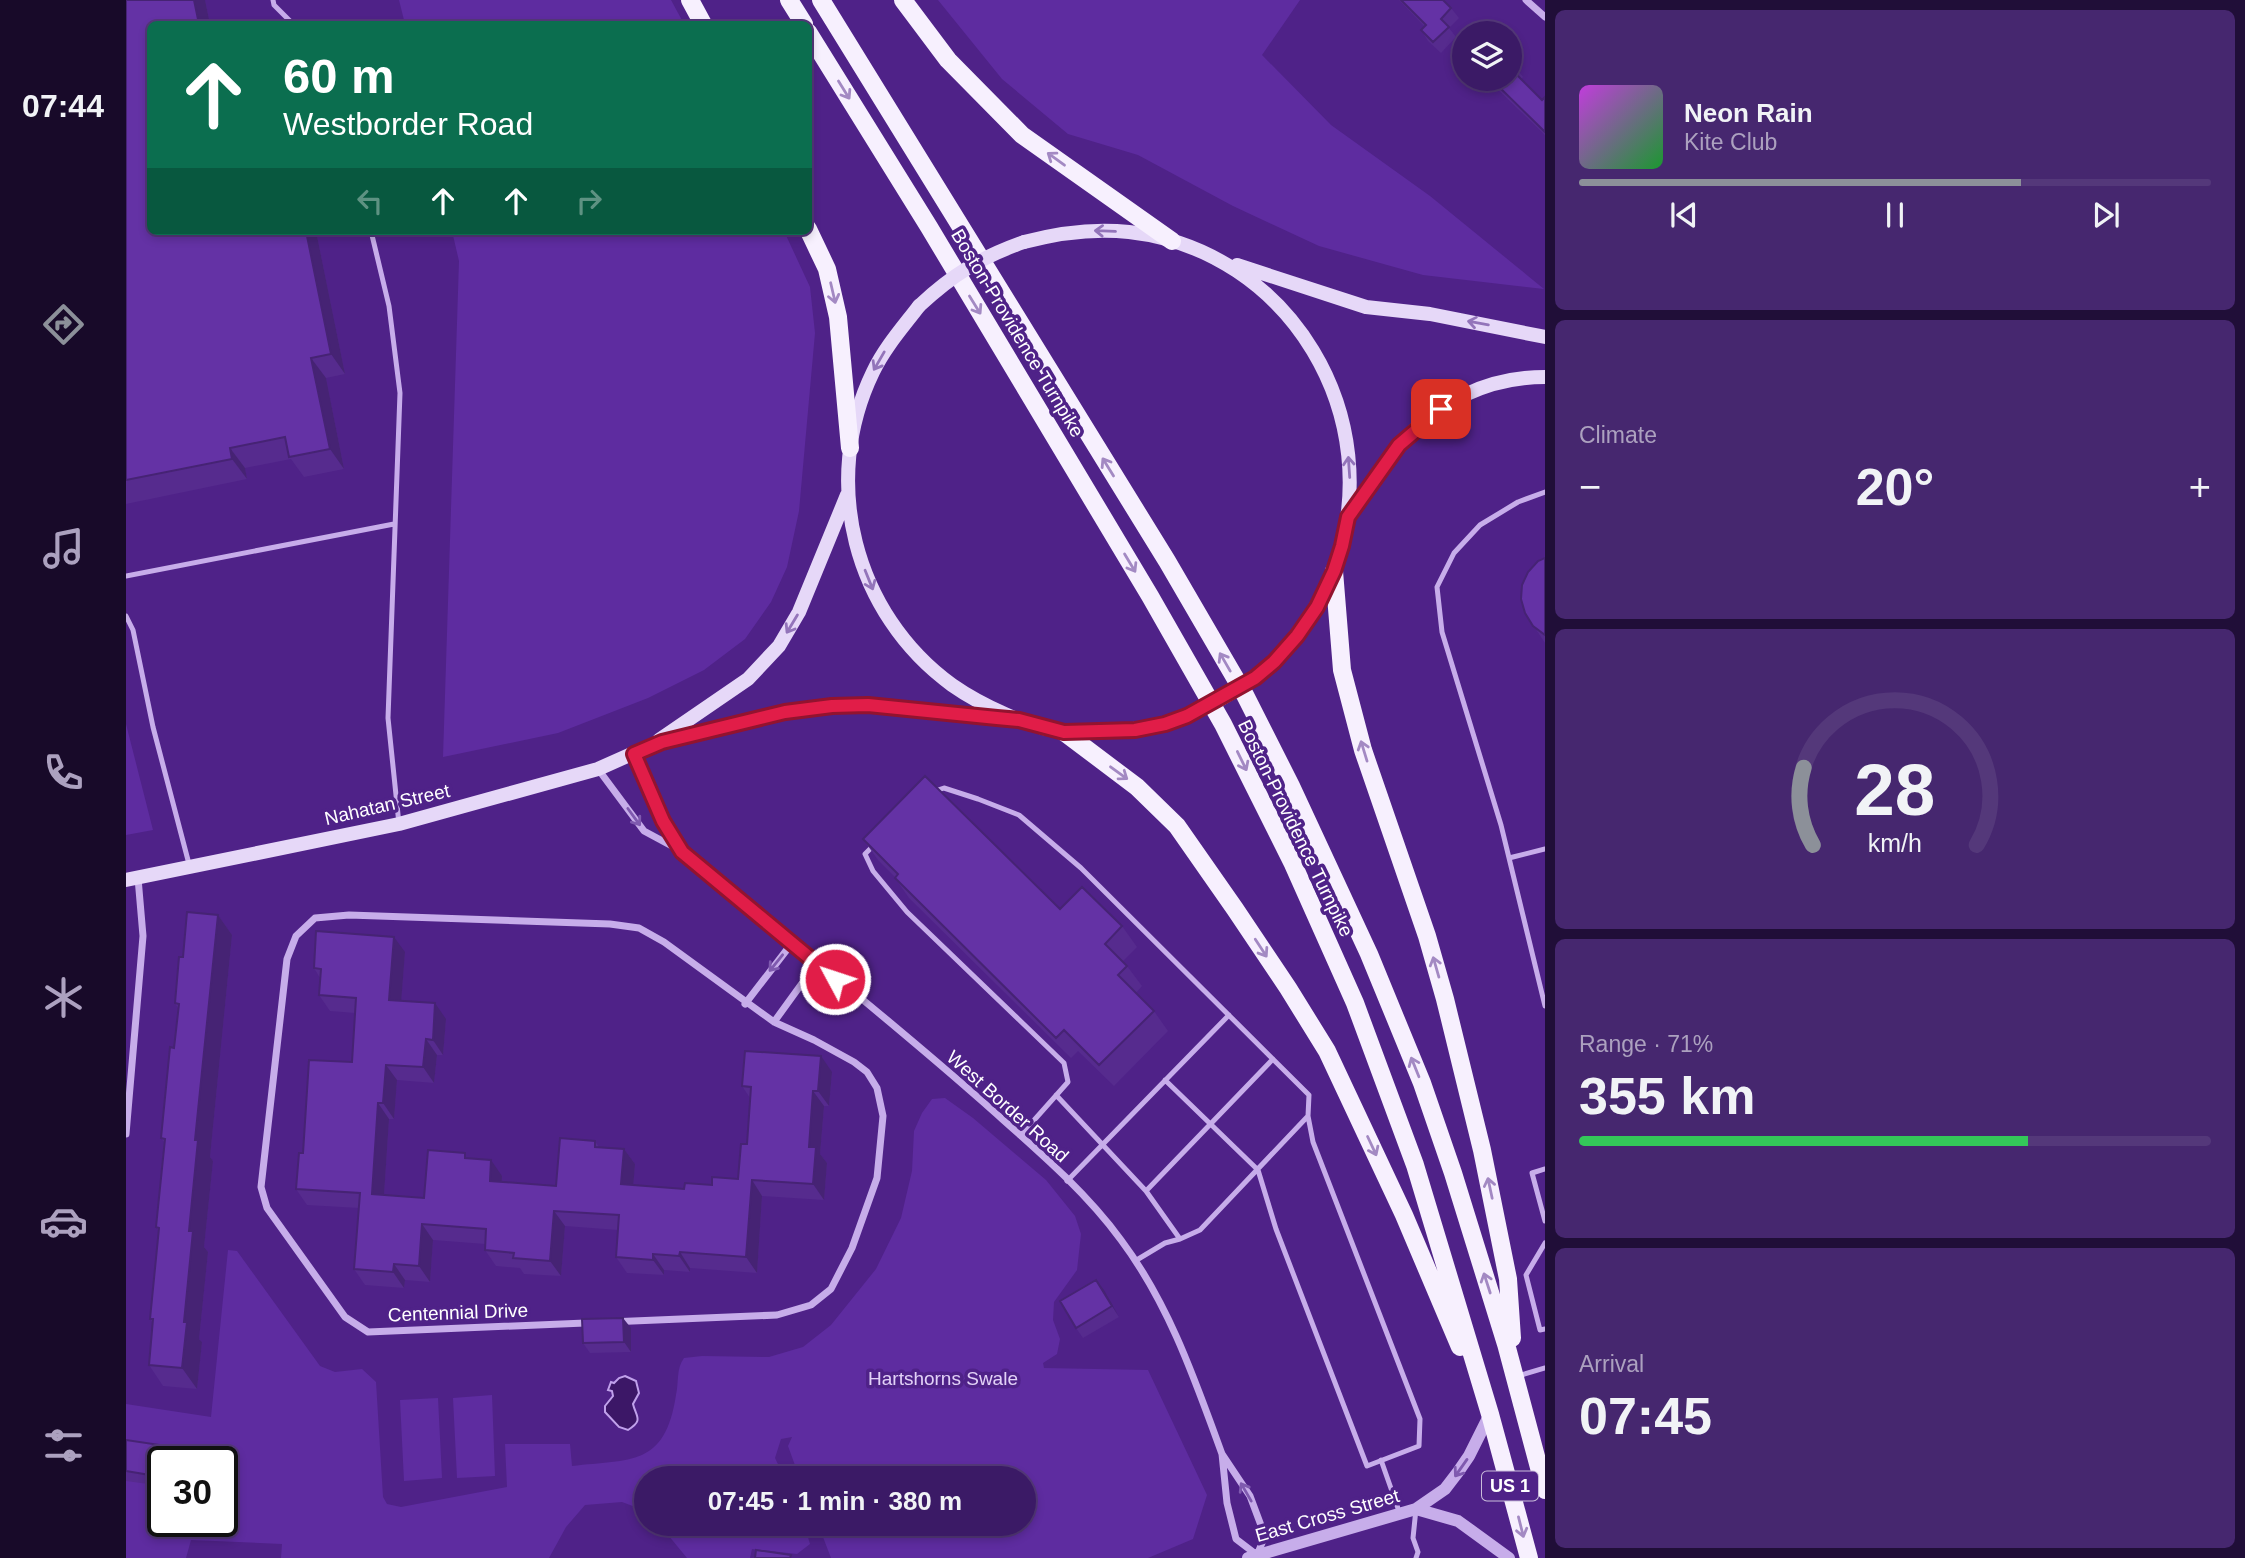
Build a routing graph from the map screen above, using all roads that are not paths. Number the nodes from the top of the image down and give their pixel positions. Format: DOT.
graph roads {
  1 [pos="273,0"];
  2 [pos="690,0"];
  3 [pos="789,0"];
  4 [pos="821,0"];
  5 [pos="903,0"];
  6 [pos="1526,0"];
  7 [pos="1545,17"];
  8 [pos="290,21"];
  9 [pos="701,21"];
  10 [pos="802,21"];
  11 [pos="812,38"];
  12 [pos="372,235"];
  13 [pos="811,235"];
  14 [pos="1172,241"];
  15 [pos="1215,258"];
  16 [pos="1545,337"];
  17 [pos="1545,377"];
  18 [pos="850,449"];
  19 [pos="1545,492"];
  20 [pos="848,494"];
  21 [pos="1348,517"];
  22 [pos="394,524"];
  23 [pos="1334,571"];
  24 [pos="126,576"];
  25 [pos="126,616"];
  26 [pos="1019,720"];
  27 [pos="1064,732"];
  28 [pos="652,745"];
  29 [pos="634,754"];
  30 [pos="598,769"];
  31 [pos="923,794"];
  32 [pos="399,824"];
  33 [pos="875,844"];
  34 [pos="1545,849"];
  35 [pos="682,852"];
  36 [pos="1509,858"];
  37 [pos="190,867"];
  38 [pos="132,879"];
  39 [pos="792,943"];
  40 [pos="816,964"];
  41 [pos="745,1004"];
  42 [pos="1545,1006"];
  43 [pos="1229,1015"];
  44 [pos="774,1023"];
  45 [pos="1273,1059"];
  46 [pos="1165,1080"];
  47 [pos="1056,1095"];
  48 [pos="1308,1116"];
  49 [pos="1211,1123"];
  50 [pos="126,1134"];
  51 [pos="1020,1136"];
  52 [pos="1102,1144"];
  53 [pos="1545,1169"];
  54 [pos="1258,1170"];
  55 [pos="1067,1181"];
  56 [pos="1146,1191"];
  57 [pos="1545,1221"];
  58 [pos="1180,1239"];
  59 [pos="1545,1243"];
  60 [pos="1135,1261"];
  61 [pos="1517,1277"];
  62 [pos="1545,1329"];
  63 [pos="1545,1368"];
  64 [pos="1515,1377"];
  65 [pos="1490,1414"];
  66 [pos="1529,1431"];
  67 [pos="1545,1448"];
  68 [pos="1222,1454"];
  69 [pos="1381,1460"];
  70 [pos="1545,1490"];
  71 [pos="1416,1509"];
  72 [pos="1400,1514"];
  73 [pos="1417,1555"];
  74 [pos="1254,1557"];
  75 [pos="1423,1558"];
  76 [pos="1509,1558"];
  77 [pos="1529,1558"];
  1 -- 8 [label="lane"];
  2 -- 9 [label="main road"];
  3 -- 10 [label="main road"];
  64 -- 4 [label="main road, Boston-Providence Turnpike / US 1, one-way"];
  14 -- 5 [label="main road, one-way"];
  6 -- 7 [label="street"];
  11 -- 65 [label="main road, Boston-Providence Turnpike / US 1, one-way"];
  12 -- 22 [label="lane"];
  13 -- 18 [label="main road, one-way"];
  14 -- 15 [label="main road"];
  14 -- 18 [label="main road, one-way, bridge"];
  16 -- 15 [label="main road, one-way"];
  21 -- 15 [label="main road, one-way"];
  17 -- 21 [label="main road"];
  18 -- 20 [label="main road"];
  19 -- 36 [label="lane"];
  20 -- 26 [label="main road, one-way"];
  20 -- 28 [label="main road, Nahatan Street, one-way"];
  21 -- 23 [label="main road"];
  22 -- 24 [label="lane"];
  22 -- 32 [label="lane"];
  23 -- 27 [label="main road, bridge"];
  61 -- 23 [label="main road, one-way"];
  25 -- 37 [label="lane"];
  26 -- 27 [label="main road"];
  26 -- 28 [label="main road, Nahatan Street"];
  27 -- 65 [label="main road, one-way"];
  28 -- 29 [label="main road, Nahatan Street"];
  29 -- 30 [label="main road, Nahatan Street"];
  29 -- 35 [label="street"];
  30 -- 32 [label="main road, Nahatan Street"];
  30 -- 35 [label="street, one-way"];
  31 -- 43 [label="lane"];
  32 -- 37 [label="main road, Nahatan Street"];
  33 -- 47 [label="lane"];
  34 -- 36 [label="lane"];
  35 -- 39 [label="street, West Border Road"];
  36 -- 42 [label="lane"];
  37 -- 38 [label="main road, Nahatan Street"];
  38 -- 50 [label="street"];
  39 -- 40 [label="street, West Border Road"];
  39 -- 41 [label="street, one-way"];
  40 -- 44 [label="street"];
  40 -- 51 [label="street, West Border Road"];
  41 -- 44 [label="street, Centennial Drive"];
  41 -- 44 [label="street, Centennial Drive"];
  43 -- 45 [label="lane"];
  43 -- 46 [label="lane"];
  45 -- 48 [label="lane"];
  45 -- 49 [label="lane"];
  46 -- 49 [label="lane"];
  46 -- 52 [label="lane"];
  47 -- 51 [label="lane"];
  47 -- 52 [label="lane"];
  48 -- 54 [label="lane"];
  48 -- 69 [label="lane"];
  49 -- 54 [label="lane"];
  49 -- 56 [label="lane"];
  51 -- 55 [label="street, West Border Road"];
  52 -- 55 [label="lane"];
  52 -- 56 [label="lane"];
  53 -- 57 [label="lane"];
  54 -- 58 [label="lane"];
  54 -- 69 [label="lane"];
  55 -- 60 [label="street, West Border Road"];
  56 -- 58 [label="lane"];
  58 -- 60 [label="lane"];
  59 -- 61 [label="lane"];
  60 -- 68 [label="street, West Border Road"];
  61 -- 62 [label="lane"];
  61 -- 64 [label="main road"];
  63 -- 64 [label="lane"];
  64 -- 66 [label="main road, Boston-Providence Turnpike / US 1"];
  65 -- 71 [label="street, East Cross Street, one-way"];
  65 -- 77 [label="main road, Boston-Providence Turnpike / US 1, one-way"];
  66 -- 67 [label="street"];
  66 -- 70 [label="main road, Boston-Providence Turnpike / US 1"];
  68 -- 74 [label="street, West Border Road"];
  74 -- 68 [label="street, West Border Road, one-way"];
  69 -- 72 [label="lane"];
  71 -- 72 [label="street, East Cross Street"];
  71 -- 73 [label="lane"];
  71 -- 76 [label="street, East Cross Street"];
  72 -- 74 [label="street, East Cross Street"];
  73 -- 75 [label="lane"];
}
